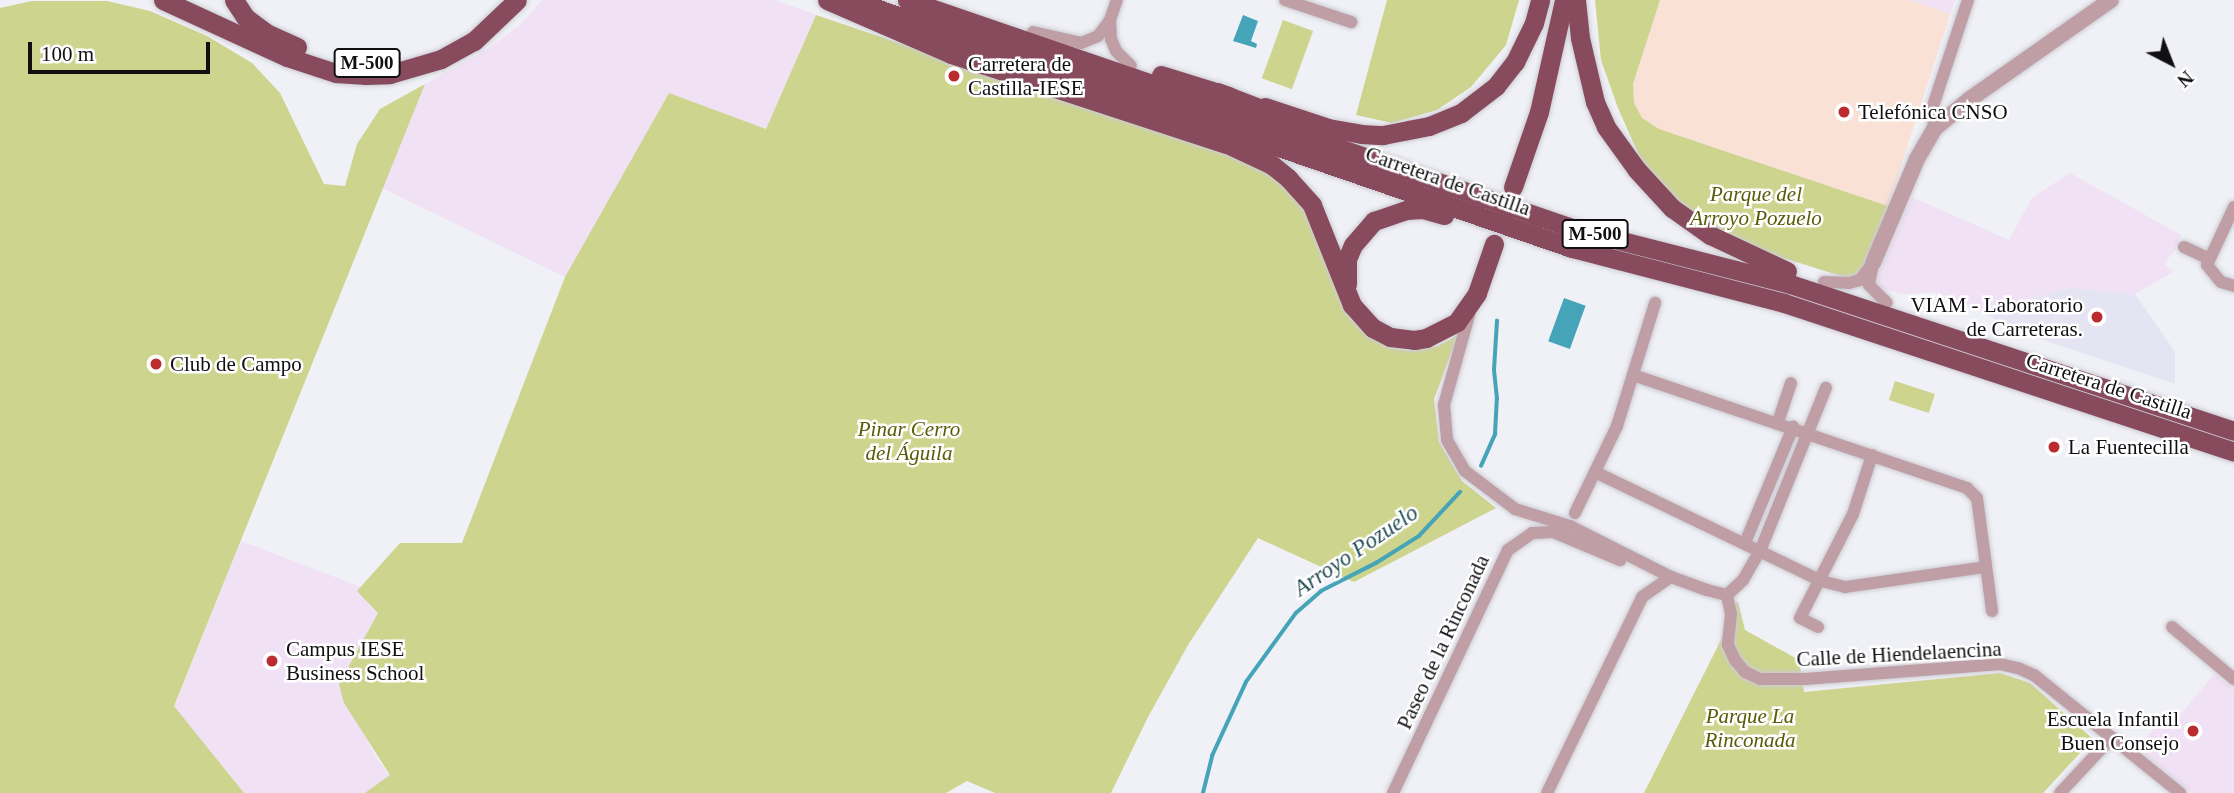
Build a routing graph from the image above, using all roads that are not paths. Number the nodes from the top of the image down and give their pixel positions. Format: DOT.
graph roads {
  1 [pos="163,0"];
  2 [pos="234,0"];
  3 [pos="500,0"];
  4 [pos="517,0"];
  5 [pos="827,0"];
  6 [pos="852,0"];
  7 [pos="907,0"];
  8 [pos="1117,0"];
  9 [pos="1285,0"];
  10 [pos="1540,0"];
  11 [pos="1554,0"];
  12 [pos="1564,0"];
  13 [pos="1576,0"];
  14 [pos="1968,0"];
  15 [pos="2111,0"];
  16 [pos="963,19"];
  17 [pos="1110,20"];
  18 [pos="1352,22"];
  19 [pos="1033,32"];
  20 [pos="1131,66"];
  21 [pos="1546,88"];
  22 [pos="1217,92"];
  23 [pos="1935,128"];
  24 [pos="1513,187"];
  25 [pos="2234,207"];
  26 [pos="1494,244"];
  27 [pos="2184,247"];
  28 [pos="1572,248"];
  29 [pos="2208,258"];
  30 [pos="1873,263"];
  31 [pos="1787,271"];
  32 [pos="1824,282"];
  33 [pos="2234,286"];
  34 [pos="1349,299"];
  35 [pos="1655,303"];
  36 [pos="1887,303"];
  37 [pos="1471,305"];
  38 [pos="1633,375"];
  39 [pos="1791,383"];
  40 [pos="1826,388"];
  41 [pos="2234,421"];
  42 [pos="1778,422"];
  43 [pos="1793,427"];
  44 [pos="2234,431"];
  45 [pos="1810,432"];
  46 [pos="2234,452"];
  47 [pos="1872,455"];
  48 [pos="1595,472"];
  49 [pos="1575,513"];
  50 [pos="1745,543"];
  51 [pos="1760,551"];
  52 [pos="1986,567"];
  53 [pos="1667,580"];
  54 [pos="1821,581"];
  55 [pos="1727,595"];
  56 [pos="1992,611"];
  57 [pos="1818,627"];
  58 [pos="2172,627"];
  59 [pos="2234,679"];
  60 [pos="2112,737"];
  61 [pos="1393,793"];
  62 [pos="1548,793"];
  63 [pos="2060,793"];
  64 [pos="2180,793"];
  1 -- 4 [label="highway"];
  2 -- 3 [label="highway, M-500"];
  5 -- 34 [label="highway"];
  6 -- 28 [label="highway, Carretera de Castilla / M-500"];
  7 -- 16 [label="highway, Carretera de Castilla / M-500"];
  8 -- 17 [label="street"];
  9 -- 18 [label="street"];
  10 -- 22 [label="highway, M-500"];
  11 -- 21 [label="highway"];
  12 -- 21 [label="highway"];
  13 -- 31 [label="highway, M-500"];
  14 -- 23 [label="street"];
  15 -- 23 [label="street"];
  16 -- 19 [label="highway, M-500"];
  16 -- 44 [label="highway, Carretera de Castilla / M-500"];
  17 -- 19 [label="street"];
  17 -- 20 [label="street"];
  19 -- 20 [label="highway, M-500"];
  20 -- 22 [label="highway, M-500"];
  21 -- 24 [label="highway"];
  22 -- 31 [label="highway, M-500"];
  23 -- 30 [label="street"];
  25 -- 29 [label="street"];
  26 -- 37 [label="highway"];
  27 -- 29 [label="street"];
  28 -- 34 [label="highway, M-500"];
  28 -- 46 [label="highway, Carretera de Castilla / M-500"];
  29 -- 33 [label="street"];
  30 -- 32 [label="street"];
  30 -- 36 [label="street"];
  31 -- 32 [label="highway, M-500"];
  32 -- 36 [label="highway, M-500"];
  34 -- 37 [label="highway"];
  35 -- 38 [label="street"];
  36 -- 41 [label="highway, M-500"];
  37 -- 53 [label="street"];
  38 -- 42 [label="street"];
  38 -- 48 [label="street"];
  39 -- 42 [label="street"];
  40 -- 45 [label="street"];
  42 -- 43 [label="street"];
  43 -- 45 [label="street"];
  43 -- 50 [label="street"];
  45 -- 47 [label="street"];
  45 -- 51 [label="street"];
  47 -- 52 [label="street"];
  47 -- 54 [label="street"];
  48 -- 49 [label="street"];
  48 -- 50 [label="street"];
  50 -- 51 [label="street"];
  51 -- 54 [label="street"];
  51 -- 55 [label="street"];
  52 -- 54 [label="street"];
  52 -- 56 [label="street"];
  53 -- 55 [label="street, Paseo de la Rinconada"];
  53 -- 61 [label="street, Paseo de la Rinconada"];
  53 -- 62 [label="street"];
  54 -- 57 [label="street"];
  55 -- 60 [label="street, Calle de Hiendelaencina"];
  58 -- 59 [label="street"];
  60 -- 63 [label="street"];
  60 -- 64 [label="street, Calle de Hiendelaencina"];
}
